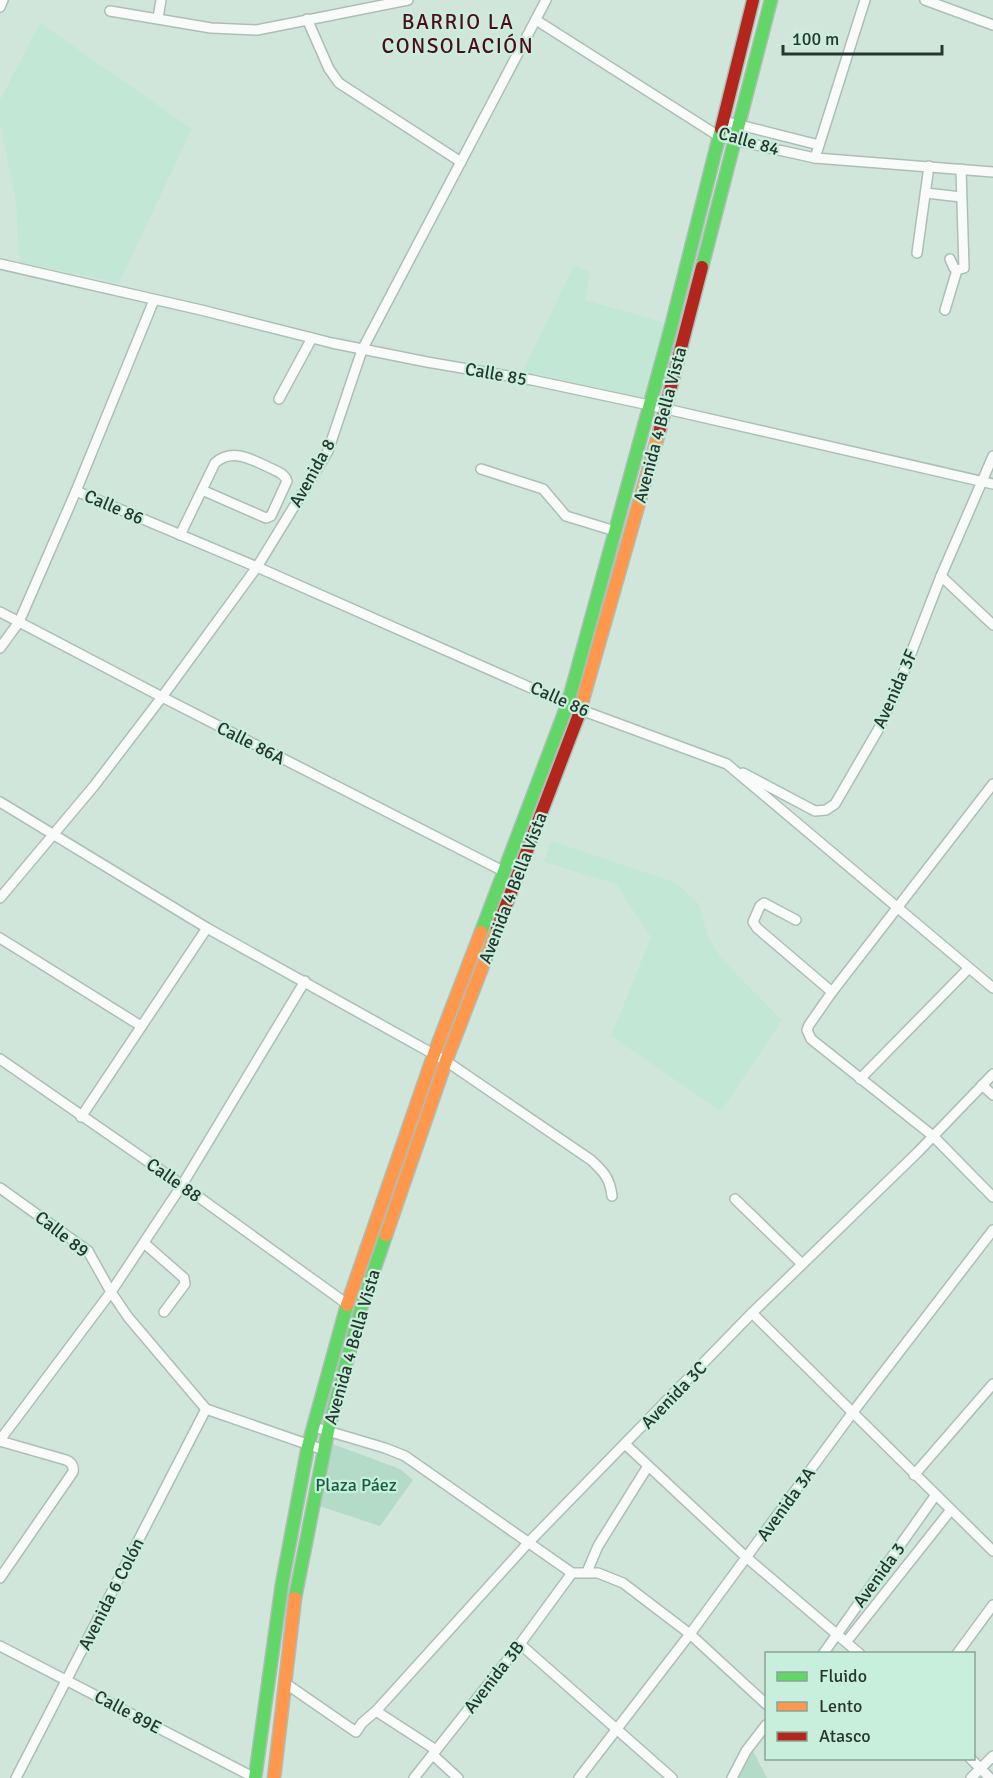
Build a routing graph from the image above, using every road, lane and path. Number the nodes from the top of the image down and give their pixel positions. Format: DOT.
graph roads {
  1 [pos="3,0"];
  2 [pos="162,0"];
  3 [pos="408,0"];
  4 [pos="546,0"];
  5 [pos="753,0"];
  6 [pos="771,0"];
  7 [pos="865,0"];
  8 [pos="925,0"];
  9 [pos="0,7"];
  10 [pos="110,11"];
  11 [pos="158,18"];
  12 [pos="307,19"];
  13 [pos="536,20"];
  14 [pos="993,25"];
  15 [pos="724,121"];
  16 [pos="740,125"];
  17 [pos="720,137"];
  18 [pos="735,141"];
  19 [pos="819,145"];
  20 [pos="815,158"];
  21 [pos="461,162"];
  22 [pos="929,166"];
  23 [pos="961,169"];
  24 [pos="993,172"];
  25 [pos="926,193"];
  26 [pos="961,197"];
  27 [pos="916,253"];
  28 [pos="950,259"];
  29 [pos="0,264"];
  30 [pos="957,270"];
  31 [pos="154,300"];
  32 [pos="945,310"];
  33 [pos="312,338"];
  34 [pos="362,350"];
  35 [pos="279,399"];
  36 [pos="650,405"];
  37 [pos="666,408"];
  38 [pos="993,456"];
  39 [pos="481,469"];
  40 [pos="982,482"];
  41 [pos="993,484"];
  42 [pos="202,490"];
  43 [pos="76,491"];
  44 [pos="615,531"];
  45 [pos="180,535"];
  46 [pos="257,567"];
  47 [pos="941,576"];
  48 [pos="0,612"];
  49 [pos="19,622"];
  50 [pos="993,625"];
  51 [pos="0,648"];
  52 [pos="162,697"];
  53 [pos="568,703"];
  54 [pos="581,710"];
  55 [pos="727,764"];
  56 [pos="993,784"];
  57 [pos="0,802"];
  58 [pos="53,834"];
  59 [pos="503,871"];
  60 [pos="0,898"];
  61 [pos="898,909"];
  62 [pos="796,920"];
  63 [pos="207,928"];
  64 [pos="0,938"];
  65 [pos="969,968"];
  66 [pos="305,981"];
  67 [pos="993,988"];
  68 [pos="832,992"];
  69 [pos="141,1026"];
  70 [pos="434,1054"];
  71 [pos="0,1059"];
  72 [pos="446,1061"];
  73 [pos="993,1074"];
  74 [pos="860,1079"];
  75 [pos="982,1085"];
  76 [pos="993,1095"];
  77 [pos="81,1117"];
  78 [pos="933,1137"];
  79 [pos="183,1185"];
  80 [pos="0,1188"];
  81 [pos="612,1196"];
  82 [pos="993,1197"];
  83 [pos="735,1199"];
  84 [pos="993,1230"];
  85 [pos="144,1243"];
  86 [pos="802,1264"];
  87 [pos="111,1292"];
  88 [pos="348,1304"];
  89 [pos="164,1312"];
  90 [pos="752,1313"];
  91 [pos="993,1384"];
  92 [pos="206,1409"];
  93 [pos="853,1412"];
  94 [pos="314,1427"];
  95 [pos="328,1431"];
  96 [pos="0,1441"];
  97 [pos="626,1445"];
  98 [pos="308,1446"];
  99 [pos="324,1450"];
  100 [pos="648,1466"];
  101 [pos="914,1475"];
  102 [pos="935,1496"];
  103 [pos="950,1510"];
  104 [pos="528,1543"];
  105 [pos="993,1551"];
  106 [pos="746,1557"];
  107 [pos="587,1572"];
  108 [pos="572,1573"];
  109 [pos="877,1577"];
  110 [pos="0,1578"];
  111 [pos="889,1587"];
  112 [pos="993,1605"];
  113 [pos="837,1633"];
  114 [pos="690,1634"];
  115 [pos="847,1641"];
  116 [pos="520,1644"];
  117 [pos="0,1646"];
  118 [pos="824,1652"];
  119 [pos="859,1652"];
  120 [pos="958,1652"];
  121 [pos="67,1680"];
  122 [pos="285,1683"];
  123 [pos="765,1703"];
  124 [pos="376,1712"];
  125 [pos="765,1726"];
  126 [pos="617,1729"];
  127 [pos="434,1752"];
  128 [pos="993,1756"];
  129 [pos="972,1760"];
  130 [pos="981,1768"];
  131 [pos="16,1778"];
  132 [pos="255,1778"];
  133 [pos="274,1778"];
  134 [pos="414,1778"];
  135 [pos="458,1778"];
  136 [pos="579,1778"];
  137 [pos="672,1778"];
  138 [pos="732,1778"];
  139 [pos="971,1778"];
  140 [pos="990,1778"];
  1 -- 9 [label="street"];
  2 -- 11 [label="street"];
  3 -- 12 [label="street"];
  4 -- 13 [label="street, Avenida 8"];
  5 -- 15 [label="street, Avenida 4 Bella Vista"];
  6 -- 16 [label="street, Avenida 4 Bella Vista"];
  7 -- 19 [label="street"];
  8 -- 14 [label="street"];
  10 -- 11 [label="street"];
  11 -- 12 [label="street"];
  12 -- 21 [label="street"];
  13 -- 17 [label="street, Calle 84"];
  13 -- 21 [label="street, Avenida 8"];
  15 -- 16 [label="street, Calle 84"];
  15 -- 17 [label="street, Avenida 4 Bella Vista"];
  16 -- 18 [label="street, Avenida 4 Bella Vista"];
  16 -- 19 [label="street, Calle 84"];
  17 -- 18 [label="street, Calle 84"];
  17 -- 36 [label="street, Avenida 4 Bella Vista"];
  18 -- 20 [label="street, Calle 84"];
  18 -- 37 [label="street, Avenida 4 Bella Vista"];
  19 -- 20 [label="street"];
  20 -- 22 [label="street, Calle 84"];
  21 -- 34 [label="street, Avenida 8"];
  22 -- 23 [label="street, Calle 84"];
  22 -- 25 [label="street"];
  23 -- 24 [label="street, Calle 84"];
  23 -- 26 [label="street"];
  25 -- 26 [label="street"];
  25 -- 27 [label="street"];
  26 -- 30 [label="street"];
  28 -- 30 [label="street"];
  29 -- 31 [label="street, Calle 85"];
  30 -- 32 [label="street"];
  31 -- 33 [label="street, Calle 85"];
  31 -- 43 [label="street"];
  33 -- 34 [label="street, Calle 85"];
  33 -- 35 [label="street"];
  34 -- 36 [label="street, Calle 85"];
  34 -- 46 [label="street, Avenida 8"];
  36 -- 37 [label="street, Calle 85"];
  36 -- 44 [label="street, Avenida 4 Bella Vista"];
  37 -- 40 [label="street, Calle 85"];
  37 -- 54 [label="street, Avenida 4 Bella Vista"];
  38 -- 40 [label="street, Avenida 3F"];
  39 -- 44 [label="street"];
  40 -- 41 [label="street, Calle 85"];
  40 -- 47 [label="street, Avenida 3F"];
  42 -- 42 [label="street"];
  42 -- 45 [label="street"];
  43 -- 45 [label="street, Calle 86"];
  43 -- 49 [label="street"];
  44 -- 53 [label="street, Avenida 4 Bella Vista"];
  45 -- 46 [label="street, Calle 86"];
  46 -- 52 [label="street, Avenida 8"];
  46 -- 53 [label="street, Calle 86"];
  47 -- 50 [label="street"];
  47 -- 55 [label="street, Avenida 3F"];
  48 -- 49 [label="street, Calle 86A"];
  49 -- 51 [label="street"];
  49 -- 52 [label="street, Calle 86A"];
  52 -- 58 [label="street, Avenida 8"];
  52 -- 59 [label="street, Calle 86A"];
  53 -- 54 [label="street, Calle 86"];
  53 -- 59 [label="street, Avenida 4 Bella Vista"];
  54 -- 55 [label="street, Calle 86"];
  54 -- 72 [label="street, Avenida 4 Bella Vista"];
  55 -- 61 [label="street, Calle 86"];
  56 -- 61 [label="street"];
  57 -- 58 [label="street"];
  58 -- 60 [label="street, Avenida 8"];
  58 -- 63 [label="street"];
  59 -- 70 [label="street, Avenida 4 Bella Vista"];
  61 -- 65 [label="street, Calle 86"];
  61 -- 68 [label="street"];
  62 -- 68 [label="street"];
  63 -- 66 [label="street"];
  63 -- 69 [label="street"];
  64 -- 69 [label="street"];
  65 -- 67 [label="street, Calle 86"];
  65 -- 74 [label="street"];
  66 -- 70 [label="street"];
  66 -- 79 [label="street"];
  68 -- 74 [label="street"];
  69 -- 77 [label="street"];
  70 -- 72 [label="street"];
  70 -- 88 [label="street, Avenida 4 Bella Vista"];
  71 -- 77 [label="street, Calle 88"];
  72 -- 81 [label="street"];
  72 -- 95 [label="street, Avenida 4 Bella Vista"];
  73 -- 75 [label="street, Avenida 3C"];
  74 -- 78 [label="street"];
  75 -- 76 [label="street"];
  75 -- 78 [label="street, Avenida 3C"];
  77 -- 79 [label="street, Calle 88"];
  78 -- 82 [label="street"];
  78 -- 86 [label="street, Avenida 3C"];
  79 -- 85 [label="street"];
  79 -- 88 [label="street, Calle 88"];
  80 -- 87 [label="street, Calle 89"];
  83 -- 86 [label="street"];
  84 -- 93 [label="street, Avenida 3A"];
  85 -- 87 [label="street"];
  85 -- 89 [label="street"];
  86 -- 90 [label="street, Avenida 3C"];
  87 -- 92 [label="street, Calle 89"];
  87 -- 96 [label="street"];
  88 -- 94 [label="street, Avenida 4 Bella Vista"];
  90 -- 93 [label="street"];
  90 -- 97 [label="street, Avenida 3C"];
  91 -- 101 [label="street"];
  92 -- 98 [label="street"];
  92 -- 121 [label="street, Avenida 6 Colón"];
  93 -- 101 [label="street"];
  93 -- 106 [label="street, Avenida 3A"];
  94 -- 95 [label="street"];
  94 -- 98 [label="street, Avenida 4 Bella Vista"];
  95 -- 99 [label="street, Avenida 4 Bella Vista"];
  95 -- 104 [label="street"];
  96 -- 110 [label="street"];
  97 -- 100 [label="street"];
  97 -- 104 [label="street, Avenida 3C"];
  98 -- 99 [label="street"];
  98 -- 132 [label="street, Avenida 4 Bella Vista"];
  99 -- 122 [label="street, Avenida 4 Bella Vista"];
  100 -- 106 [label="street"];
  100 -- 107 [label="street"];
  101 -- 102 [label="street"];
  102 -- 103 [label="street"];
  102 -- 109 [label="street, Avenida 3"];
  103 -- 105 [label="street"];
  103 -- 111 [label="street, Avenida 3"];
  104 -- 108 [label="street"];
  104 -- 124 [label="street, Avenida 3C"];
  106 -- 113 [label="street"];
  106 -- 114 [label="street, Avenida 3A"];
  107 -- 108 [label="street"];
  107 -- 114 [label="street"];
  108 -- 116 [label="street, Avenida 3B"];
  109 -- 111 [label="street"];
  109 -- 113 [label="street, Avenida 3"];
  111 -- 115 [label="street, Avenida 3"];
  112 -- 120 [label="street"];
  113 -- 115 [label="street"];
  113 -- 118 [label="street, Avenida 3"];
  114 -- 123 [label="street"];
  114 -- 126 [label="street, Avenida 3A"];
  115 -- 119 [label="street"];
  116 -- 126 [label="street"];
  116 -- 127 [label="street, Avenida 3B"];
  117 -- 121 [label="street, Calle 89E"];
  121 -- 131 [label="street, Avenida 6 Colón"];
  121 -- 132 [label="street, Calle 89E"];
  122 -- 124 [label="street, Avenida 3C"];
  122 -- 133 [label="street, Avenida 4 Bella Vista"];
  124 -- 127 [label="street"];
  125 -- 138 [label="street"];
  126 -- 136 [label="street, Avenida 3A"];
  126 -- 137 [label="street"];
  127 -- 134 [label="street, Avenida 3B"];
  127 -- 135 [label="street"];
  128 -- 130 [label="street"];
  129 -- 130 [label="street"];
  130 -- 139 [label="street"];
  130 -- 140 [label="street"];
}
